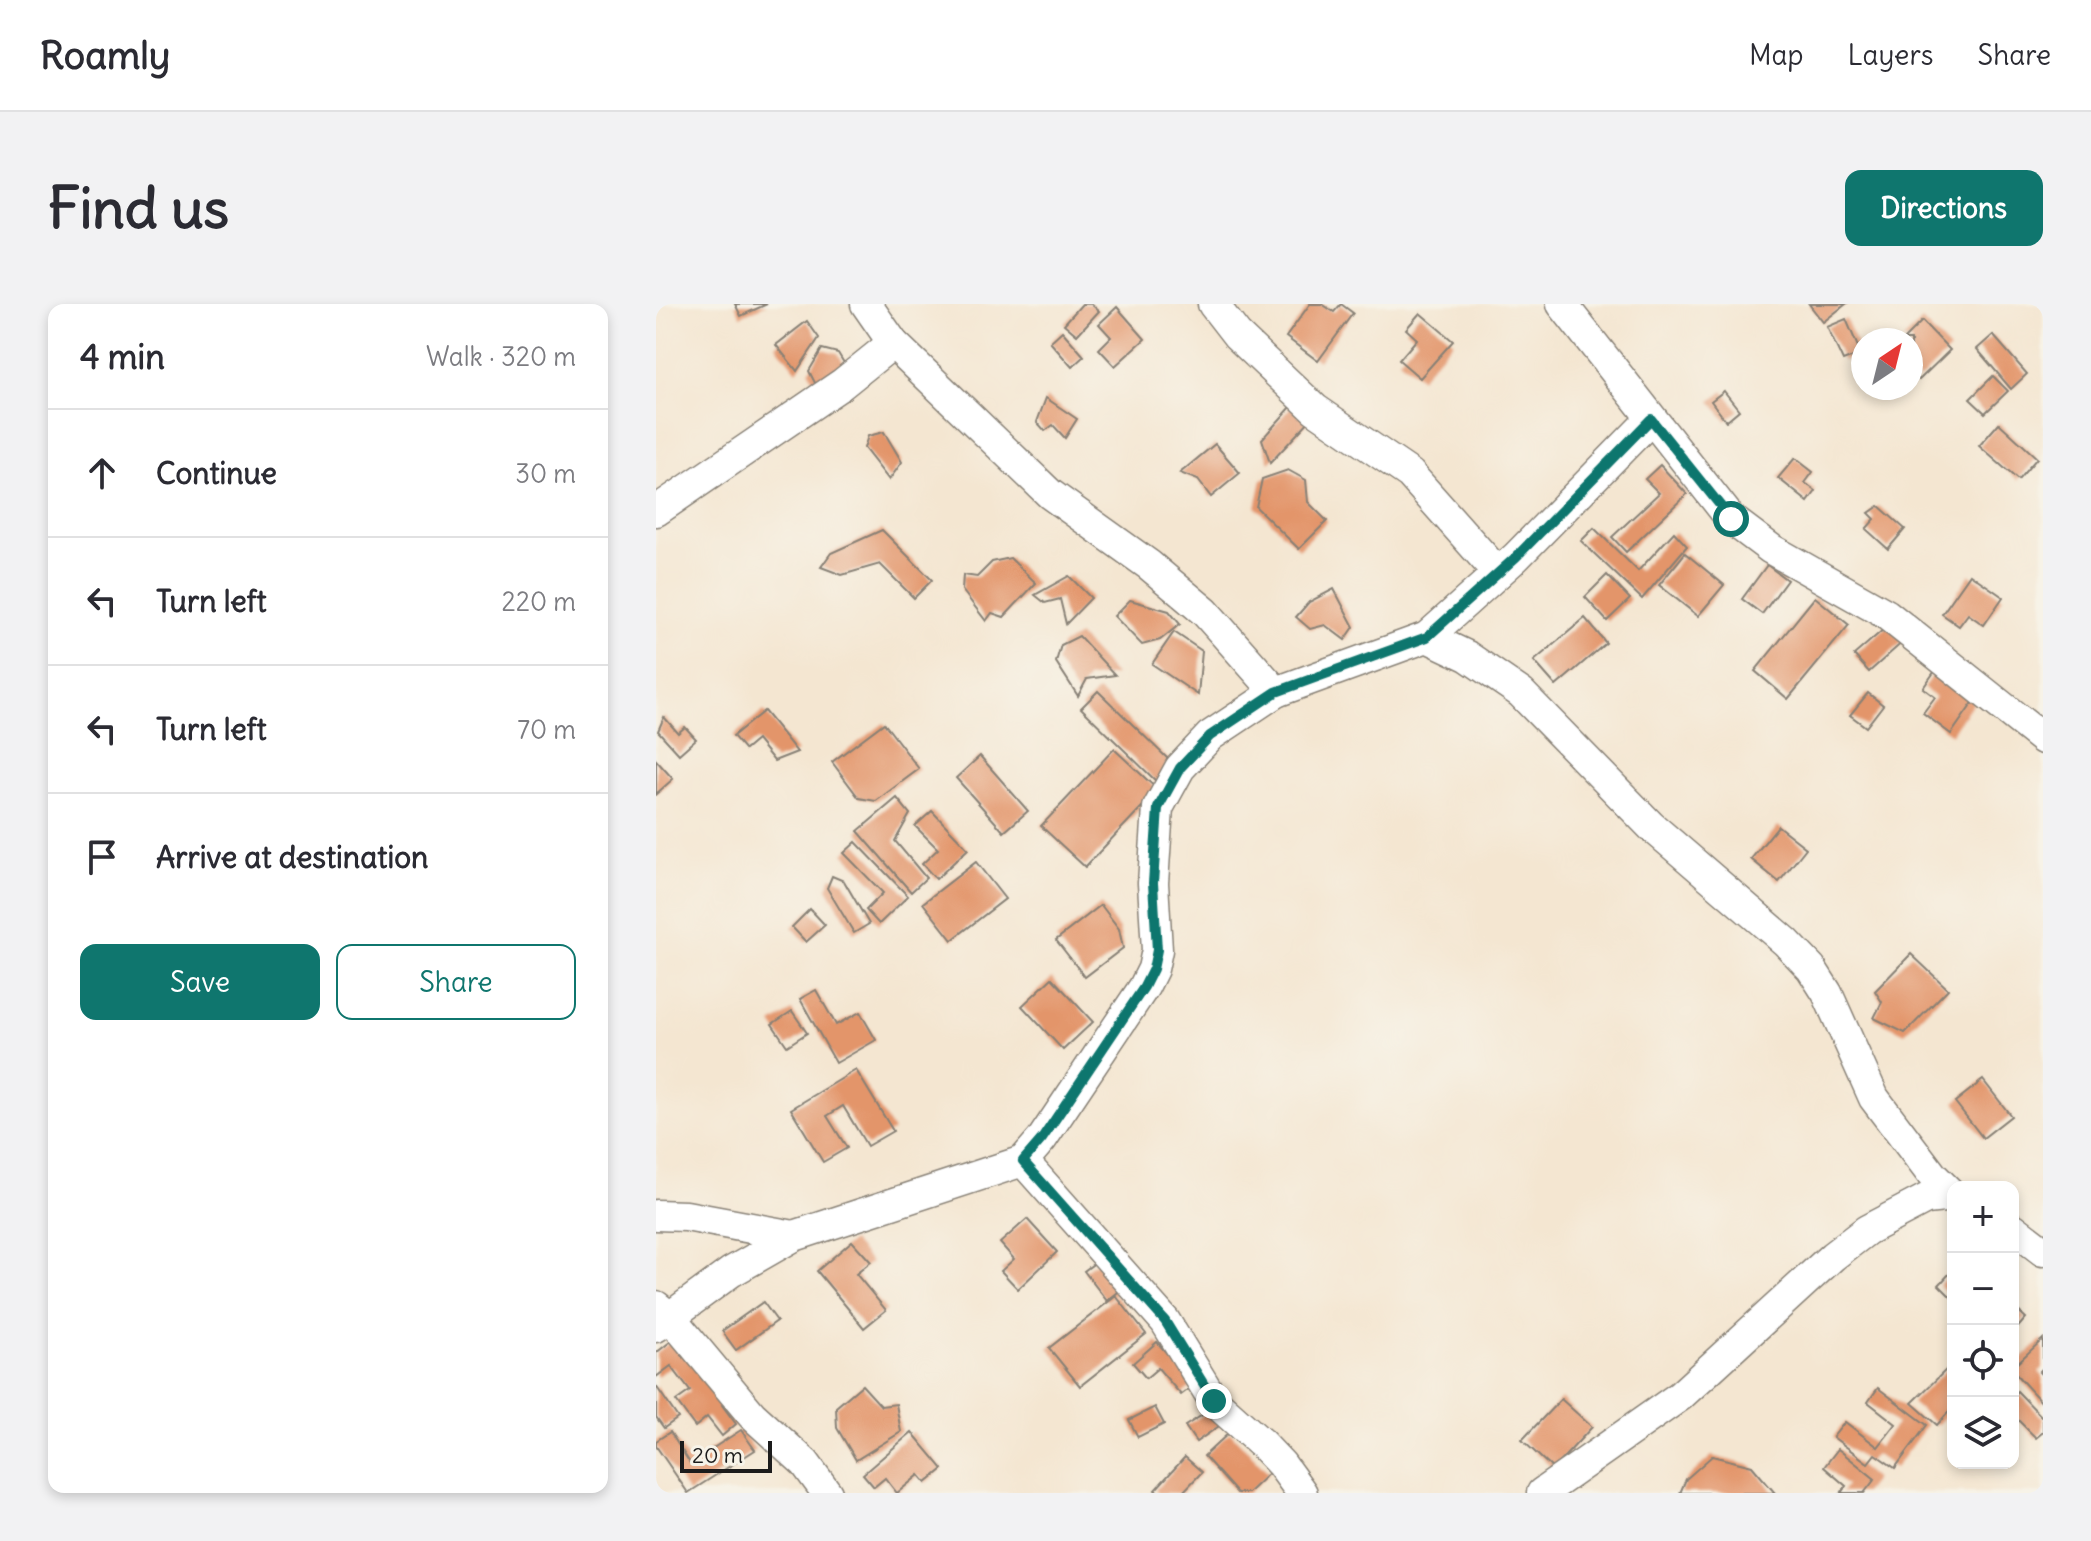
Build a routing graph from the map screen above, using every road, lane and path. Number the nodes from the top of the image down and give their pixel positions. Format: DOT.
graph roads {
  1 [pos="866,304"];
  2 [pos="1213,304"];
  3 [pos="1562,304"];
  4 [pos="893,343"];
  5 [pos="1651,419"];
  6 [pos="656,511"];
  7 [pos="1498,573"];
  8 [pos="1427,637"];
  9 [pos="1276,692"];
  10 [pos="2043,739"];
  11 [pos="1023,1161"];
  12 [pos="1947,1190"];
  13 [pos="1947,1197"];
  14 [pos="656,1215"];
  15 [pos="2019,1233"];
  16 [pos="794,1236"];
  17 [pos="2043,1251"];
  18 [pos="661,1317"];
  19 [pos="827,1493"];
  20 [pos="1302,1493"];
  21 [pos="1542,1493"];
  1 -- 4 [label="street"];
  2 -- 7 [label="street"];
  3 -- 5 [label="street"];
  4 -- 6 [label="street"];
  4 -- 9 [label="street"];
  5 -- 7 [label="street"];
  5 -- 10 [label="street"];
  7 -- 8 [label="street"];
  8 -- 9 [label="street"];
  8 -- 12 [label="street"];
  9 -- 11 [label="street"];
  11 -- 16 [label="street"];
  11 -- 20 [label="street"];
  13 -- 21 [label="street"];
  14 -- 16 [label="street"];
  15 -- 17 [label="street"];
  16 -- 18 [label="street"];
  18 -- 19 [label="street"];
}
